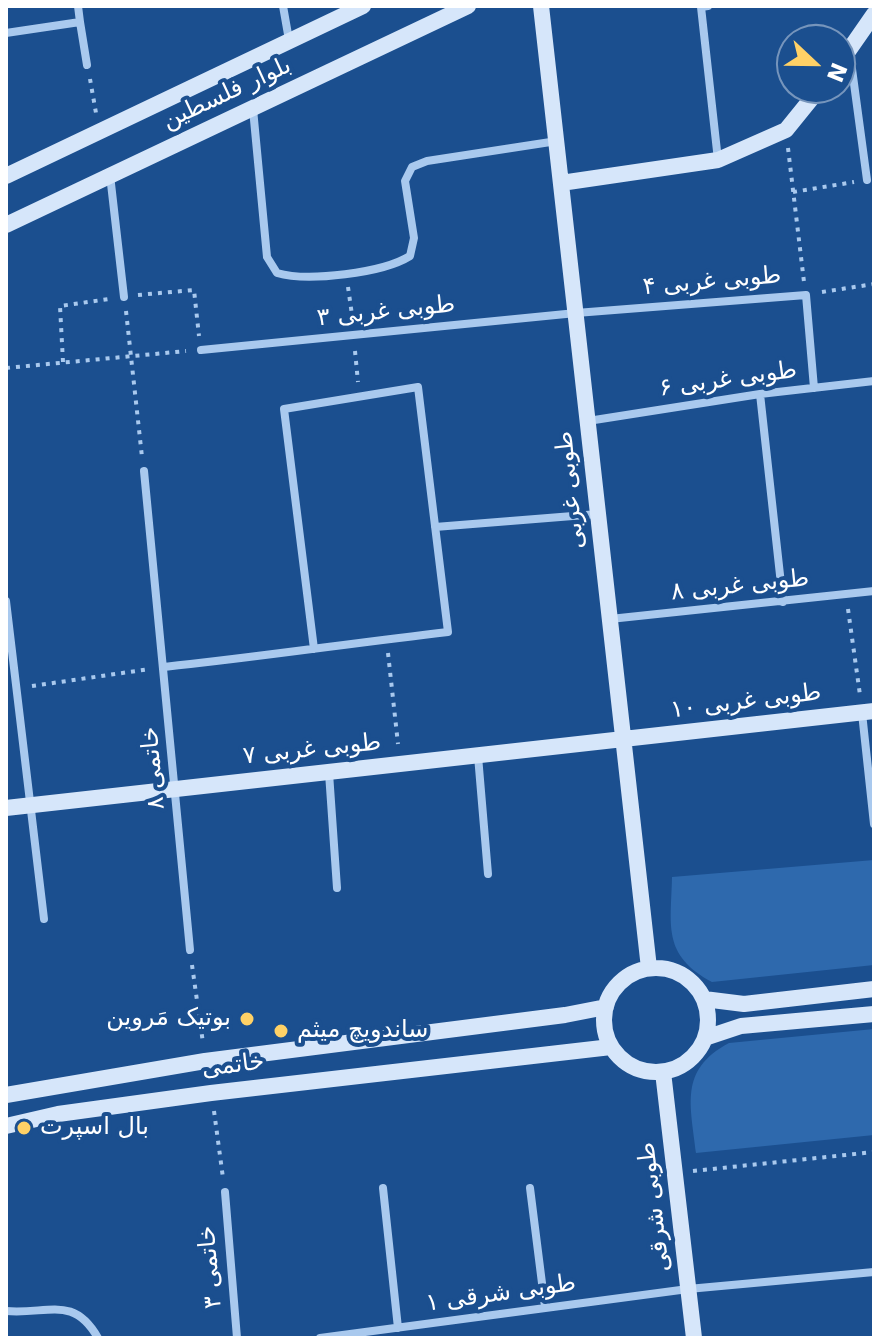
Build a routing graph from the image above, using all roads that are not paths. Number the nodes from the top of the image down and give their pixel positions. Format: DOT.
graph roads {
  1 [pos="78,6"];
  2 [pos="283,6"];
  3 [pos="363,6"];
  4 [pos="468,6"];
  5 [pos="541,6"];
  6 [pos="708,6"];
  7 [pos="874,14"];
  8 [pos="80,22"];
  9 [pos="6,33"];
  10 [pos="289,40"];
  11 [pos="856,41"];
  12 [pos="87,65"];
  13 [pos="807,104"];
  14 [pos="853,104"];
  15 [pos="253,109"];
  16 [pos="557,141"];
  17 [pos="718,160"];
  18 [pos="110,174"];
  19 [pos="6,176"];
  20 [pos="867,180"];
  21 [pos="561,183"];
  22 [pos="6,225"];
  23 [pos="124,297"];
  24 [pos="576,313"];
  25 [pos="201,350"];
  26 [pos="874,381"];
  27 [pos="814,388"];
  28 [pos="760,394"];
  29 [pos="588,421"];
  30 [pos="144,471"];
  31 [pos="598,514"];
  32 [pos="435,527"];
  33 [pos="874,591"];
  34 [pos="6,601"];
  35 [pos="783,602"];
  36 [pos="610,619"];
  37 [pos="314,649"];
  38 [pos="164,667"];
  39 [pos="868,712"];
  40 [pos="623,741"];
  41 [pos="478,756"];
  42 [pos="329,773"];
  43 [pos="176,789"];
  44 [pos="30,805"];
  45 [pos="6,808"];
  46 [pos="874,824"];
  47 [pos="488,874"];
  48 [pos="337,888"];
  49 [pos="44,919"];
  50 [pos="190,950"];
  51 [pos="649,968"];
  52 [pos="874,989"];
  53 [pos="704,999"];
  54 [pos="606,1007"];
  55 [pos="874,1014"];
  56 [pos="705,1038"];
  57 [pos="611,1047"];
  58 [pos="663,1072"];
  59 [pos="6,1095"];
  60 [pos="6,1126"];
  61 [pos="383,1188"];
  62 [pos="530,1188"];
  63 [pos="225,1192"];
  64 [pos="874,1272"];
  65 [pos="688,1289"];
  66 [pos="545,1307"];
  67 [pos="6,1311"];
  68 [pos="398,1328"];
  69 [pos="98,1338"];
  70 [pos="237,1338"];
  71 [pos="320,1338"];
  72 [pos="694,1338"];
  1 -- 8 [label="street"];
  2 -- 10 [label="street"];
  3 -- 10 [label="main road, بلوار فلسطین"];
  4 -- 15 [label="main road, بلوار فلسطین"];
  5 -- 16 [label="main road, طوبی غربی"];
  6 -- 17 [label="street"];
  7 -- 11 [label="main road"];
  8 -- 9 [label="street"];
  8 -- 12 [label="street"];
  10 -- 19 [label="main road, بلوار فلسطین"];
  13 -- 17 [label="main road"];
  14 -- 20 [label="street"];
  15 -- 16 [label="street"];
  15 -- 18 [label="main road, بلوار فلسطین"];
  16 -- 21 [label="main road, طوبی غربی"];
  17 -- 21 [label="main road"];
  18 -- 22 [label="main road, بلوار فلسطین"];
  18 -- 23 [label="street"];
  21 -- 24 [label="main road, طوبی غربی"];
  24 -- 25 [label="street, طوبی غربی ۳"];
  24 -- 27 [label="street, طوبی غربی ۴"];
  24 -- 29 [label="main road, طوبی غربی"];
  26 -- 27 [label="street, طوبی غربی ۶"];
  27 -- 28 [label="street, طوبی غربی ۶"];
  28 -- 29 [label="street, طوبی غربی ۶"];
  28 -- 35 [label="street"];
  29 -- 31 [label="main road, طوبی غربی"];
  30 -- 38 [label="street, خاتمی ۸"];
  31 -- 32 [label="street"];
  31 -- 36 [label="main road, طوبی غربی"];
  32 -- 37 [label="street"];
  32 -- 37 [label="street"];
  33 -- 35 [label="street, طوبی غربی ۸"];
  34 -- 44 [label="street"];
  35 -- 36 [label="street, طوبی غربی ۸"];
  36 -- 40 [label="main road, طوبی غربی"];
  37 -- 38 [label="street"];
  38 -- 43 [label="street, خاتمی ۸"];
  39 -- 40 [label="main road, طوبی غربی ۱۰"];
  39 -- 46 [label="street"];
  40 -- 41 [label="main road, طوبی غربی ۷"];
  40 -- 51 [label="main road, طوبی غربی"];
  41 -- 42 [label="main road, طوبی غربی ۷"];
  41 -- 47 [label="street"];
  42 -- 43 [label="main road, طوبی غربی ۷"];
  42 -- 48 [label="street"];
  43 -- 44 [label="main road, طوبی غربی ۷"];
  43 -- 50 [label="street, خاتمی ۸"];
  44 -- 45 [label="main road, طوبی غربی ۷"];
  44 -- 49 [label="street"];
  51 -- 53 [label="main road"];
  51 -- 54 [label="main road"];
  52 -- 53 [label="main road"];
  53 -- 56 [label="main road"];
  54 -- 57 [label="main road"];
  54 -- 59 [label="main road, خاتمی"];
  55 -- 56 [label="main road"];
  56 -- 58 [label="main road"];
  57 -- 58 [label="main road"];
  57 -- 60 [label="main road, خاتمی"];
  58 -- 65 [label="main road, طوبی شرقی"];
  61 -- 68 [label="street"];
  62 -- 66 [label="street"];
  63 -- 70 [label="street, خاتمی ۳"];
  64 -- 65 [label="street, طوبی شرقی ۱"];
  65 -- 66 [label="street, طوبی شرقی ۱"];
  65 -- 72 [label="main road, طوبی شرقی"];
  66 -- 68 [label="street, طوبی شرقی ۱"];
  67 -- 69 [label="street"];
  68 -- 71 [label="street, طوبی شرقی ۱"];
}
